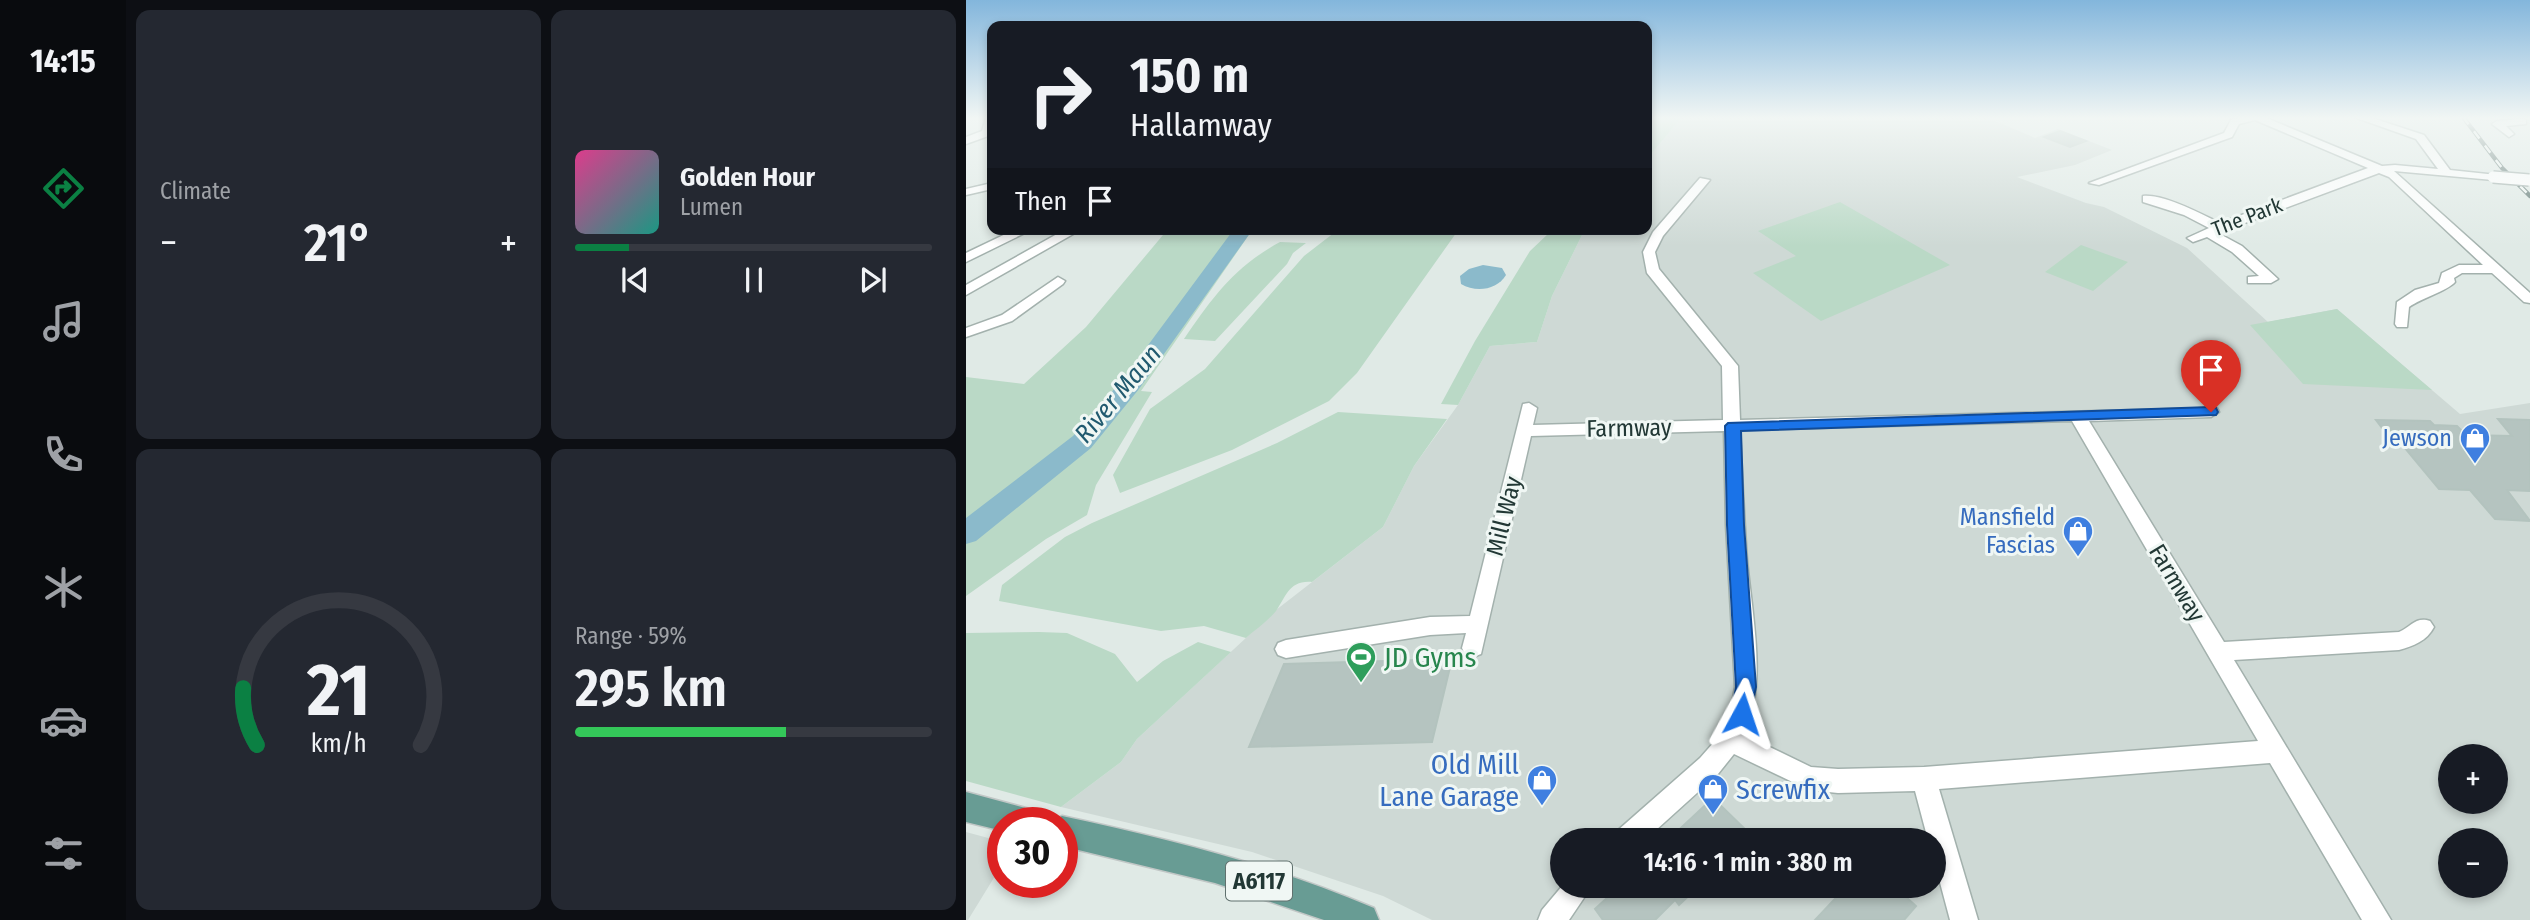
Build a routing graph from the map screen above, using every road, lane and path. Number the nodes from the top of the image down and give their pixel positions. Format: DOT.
graph roads {
  1 [pos="2159,160"];
  2 [pos="2359,160"];
  3 [pos="2437,160"];
  4 [pos="2381,169"];
  5 [pos="2446,172"];
  6 [pos="2083,177"];
  7 [pos="1704,180"];
  8 [pos="2530,180"];
  9 [pos="2095,183"];
  10 [pos="987,187"];
  11 [pos="2110,189"];
  12 [pos="966,192"];
  13 [pos="2147,199"];
  14 [pos="2214,230"];
  15 [pos="1014,235"];
  16 [pos="1065,235"];
  17 [pos="2193,238"];
  18 [pos="969,255"];
  19 [pos="2495,269"];
  20 [pos="2253,280"];
  21 [pos="1058,281"];
  22 [pos="966,291"];
  23 [pos="2529,299"];
  24 [pos="2402,324"];
  25 [pos="966,333"];
  26 [pos="1529,408"];
  27 [pos="2211,412"];
  28 [pos="2077,415"];
  29 [pos="1733,426"];
  30 [pos="1525,431"];
  31 [pos="1477,624"];
  32 [pos="2423,627"];
  33 [pos="1472,648"];
  34 [pos="1286,649"];
  35 [pos="2218,652"];
  36 [pos="1731,740"];
  37 [pos="2276,751"];
  38 [pos="1924,779"];
  39 [pos="966,807"];
  40 [pos="987,812"];
  41 [pos="1639,828"];
  42 [pos="1078,835"];
  43 [pos="1569,898"];
  44 [pos="1362,920"];
  45 [pos="1552,920"];
  46 [pos="1964,920"];
  47 [pos="2377,920"];
  1 -- 9 [label="street"];
  2 -- 4 [label="street"];
  3 -- 5 [label="street"];
  4 -- 5 [label="street"];
  4 -- 14 [label="street, The Park"];
  4 -- 19 [label="street"];
  5 -- 8 [label="street, bridge"];
  6 -- 9 [label="street"];
  7 -- 29 [label="street"];
  9 -- 11 [label="street"];
  10 -- 12 [label="street"];
  13 -- 14 [label="street"];
  14 -- 17 [label="street, The Park"];
  14 -- 20 [label="street"];
  15 -- 18 [label="street"];
  16 -- 22 [label="street"];
  19 -- 23 [label="street"];
  19 -- 24 [label="street"];
  21 -- 25 [label="street"];
  26 -- 30 [label="street, Mill Way"];
  27 -- 28 [label="street, Farmway"];
  28 -- 29 [label="street, Farmway"];
  28 -- 35 [label="street, Farmway"];
  29 -- 30 [label="street, Farmway"];
  29 -- 36 [label="street"];
  30 -- 31 [label="street, Mill Way"];
  31 -- 33 [label="street, Mill Way"];
  31 -- 34 [label="street"];
  32 -- 35 [label="street"];
  35 -- 37 [label="street, Farmway"];
  36 -- 38 [label="street"];
  36 -- 41 [label="street"];
  37 -- 38 [label="street"];
  37 -- 47 [label="street, Farmway"];
  38 -- 46 [label="street"];
  39 -- 40 [label="main road"];
  42 -- 44 [label="main road, A6117"];
  43 -- 45 [label="street"];
}
